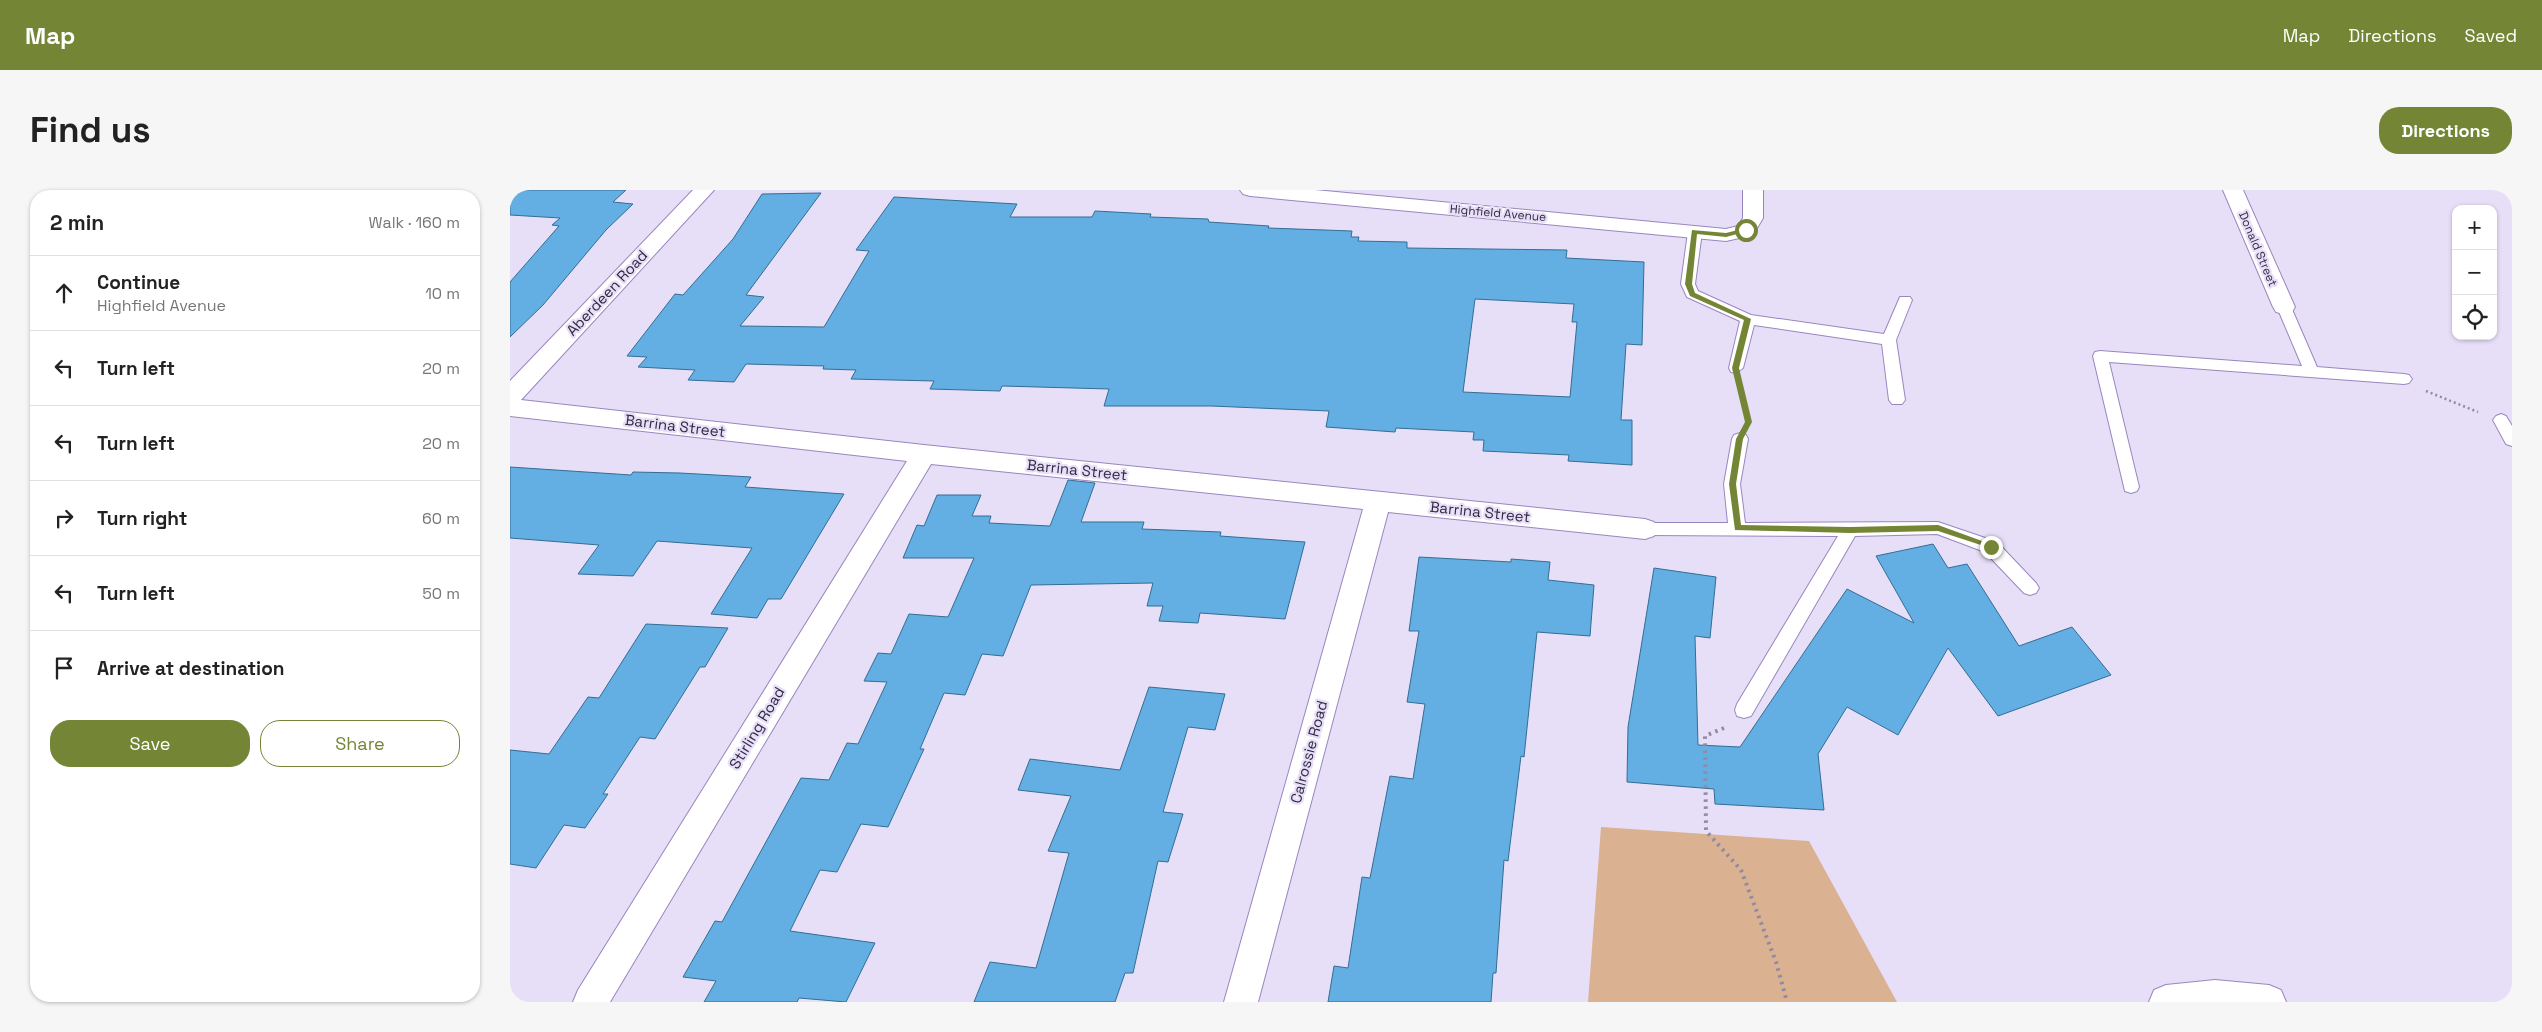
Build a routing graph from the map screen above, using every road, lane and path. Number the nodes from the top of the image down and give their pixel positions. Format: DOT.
graph roads {
  1 [pos="704,190"];
  2 [pos="1250,190"];
  3 [pos="1753,190"];
  4 [pos="2233,190"];
  5 [pos="1694,232"];
  6 [pos="1905,300"];
  7 [pos="2284,308"];
  8 [pos="1748,319"];
  9 [pos="1889,340"];
  10 [pos="1736,368"];
  11 [pos="2312,372"];
  12 [pos="2404,379"];
  13 [pos="510,396"];
  14 [pos="1897,400"];
  15 [pos="510,407"];
  16 [pos="2502,420"];
  17 [pos="1740,439"];
  18 [pos="2512,440"];
  19 [pos="924,454"];
  20 [pos="2132,488"];
  21 [pos="1378,501"];
  22 [pos="1737,528"];
  23 [pos="1645,529"];
  24 [pos="1850,530"];
  25 [pos="2030,588"];
  26 [pos="1744,710"];
  27 [pos="590,1002"];
  28 [pos="1241,1002"];
  29 [pos="1787,1002"];
  30 [pos="2166,1002"];
  31 [pos="2269,1002"];
  1 -- 13 [label="street, Aberdeen Road"];
  2 -- 5 [label="street, Highfield Avenue"];
  3 -- 5 [label="street, Highfield Avenue"];
  4 -- 7 [label="street, Donald Street"];
  5 -- 8 [label="lane"];
  6 -- 9 [label="lane"];
  7 -- 11 [label="lane"];
  8 -- 9 [label="lane"];
  8 -- 10 [label="lane"];
  9 -- 14 [label="lane"];
  10 -- 17 [label="path"];
  11 -- 12 [label="lane"];
  11 -- 20 [label="lane"];
  12 -- 16 [label="path"];
  15 -- 19 [label="street, Barrina Street"];
  16 -- 18 [label="lane"];
  17 -- 22 [label="lane"];
  19 -- 21 [label="street, Barrina Street"];
  19 -- 27 [label="street, Stirling Road"];
  21 -- 23 [label="street, Barrina Street"];
  21 -- 28 [label="street, Calrossie Road"];
  22 -- 23 [label="lane"];
  22 -- 24 [label="lane"];
  24 -- 25 [label="lane"];
  24 -- 26 [label="lane"];
  26 -- 29 [label="path"];
  30 -- 31 [label="street"];
}
